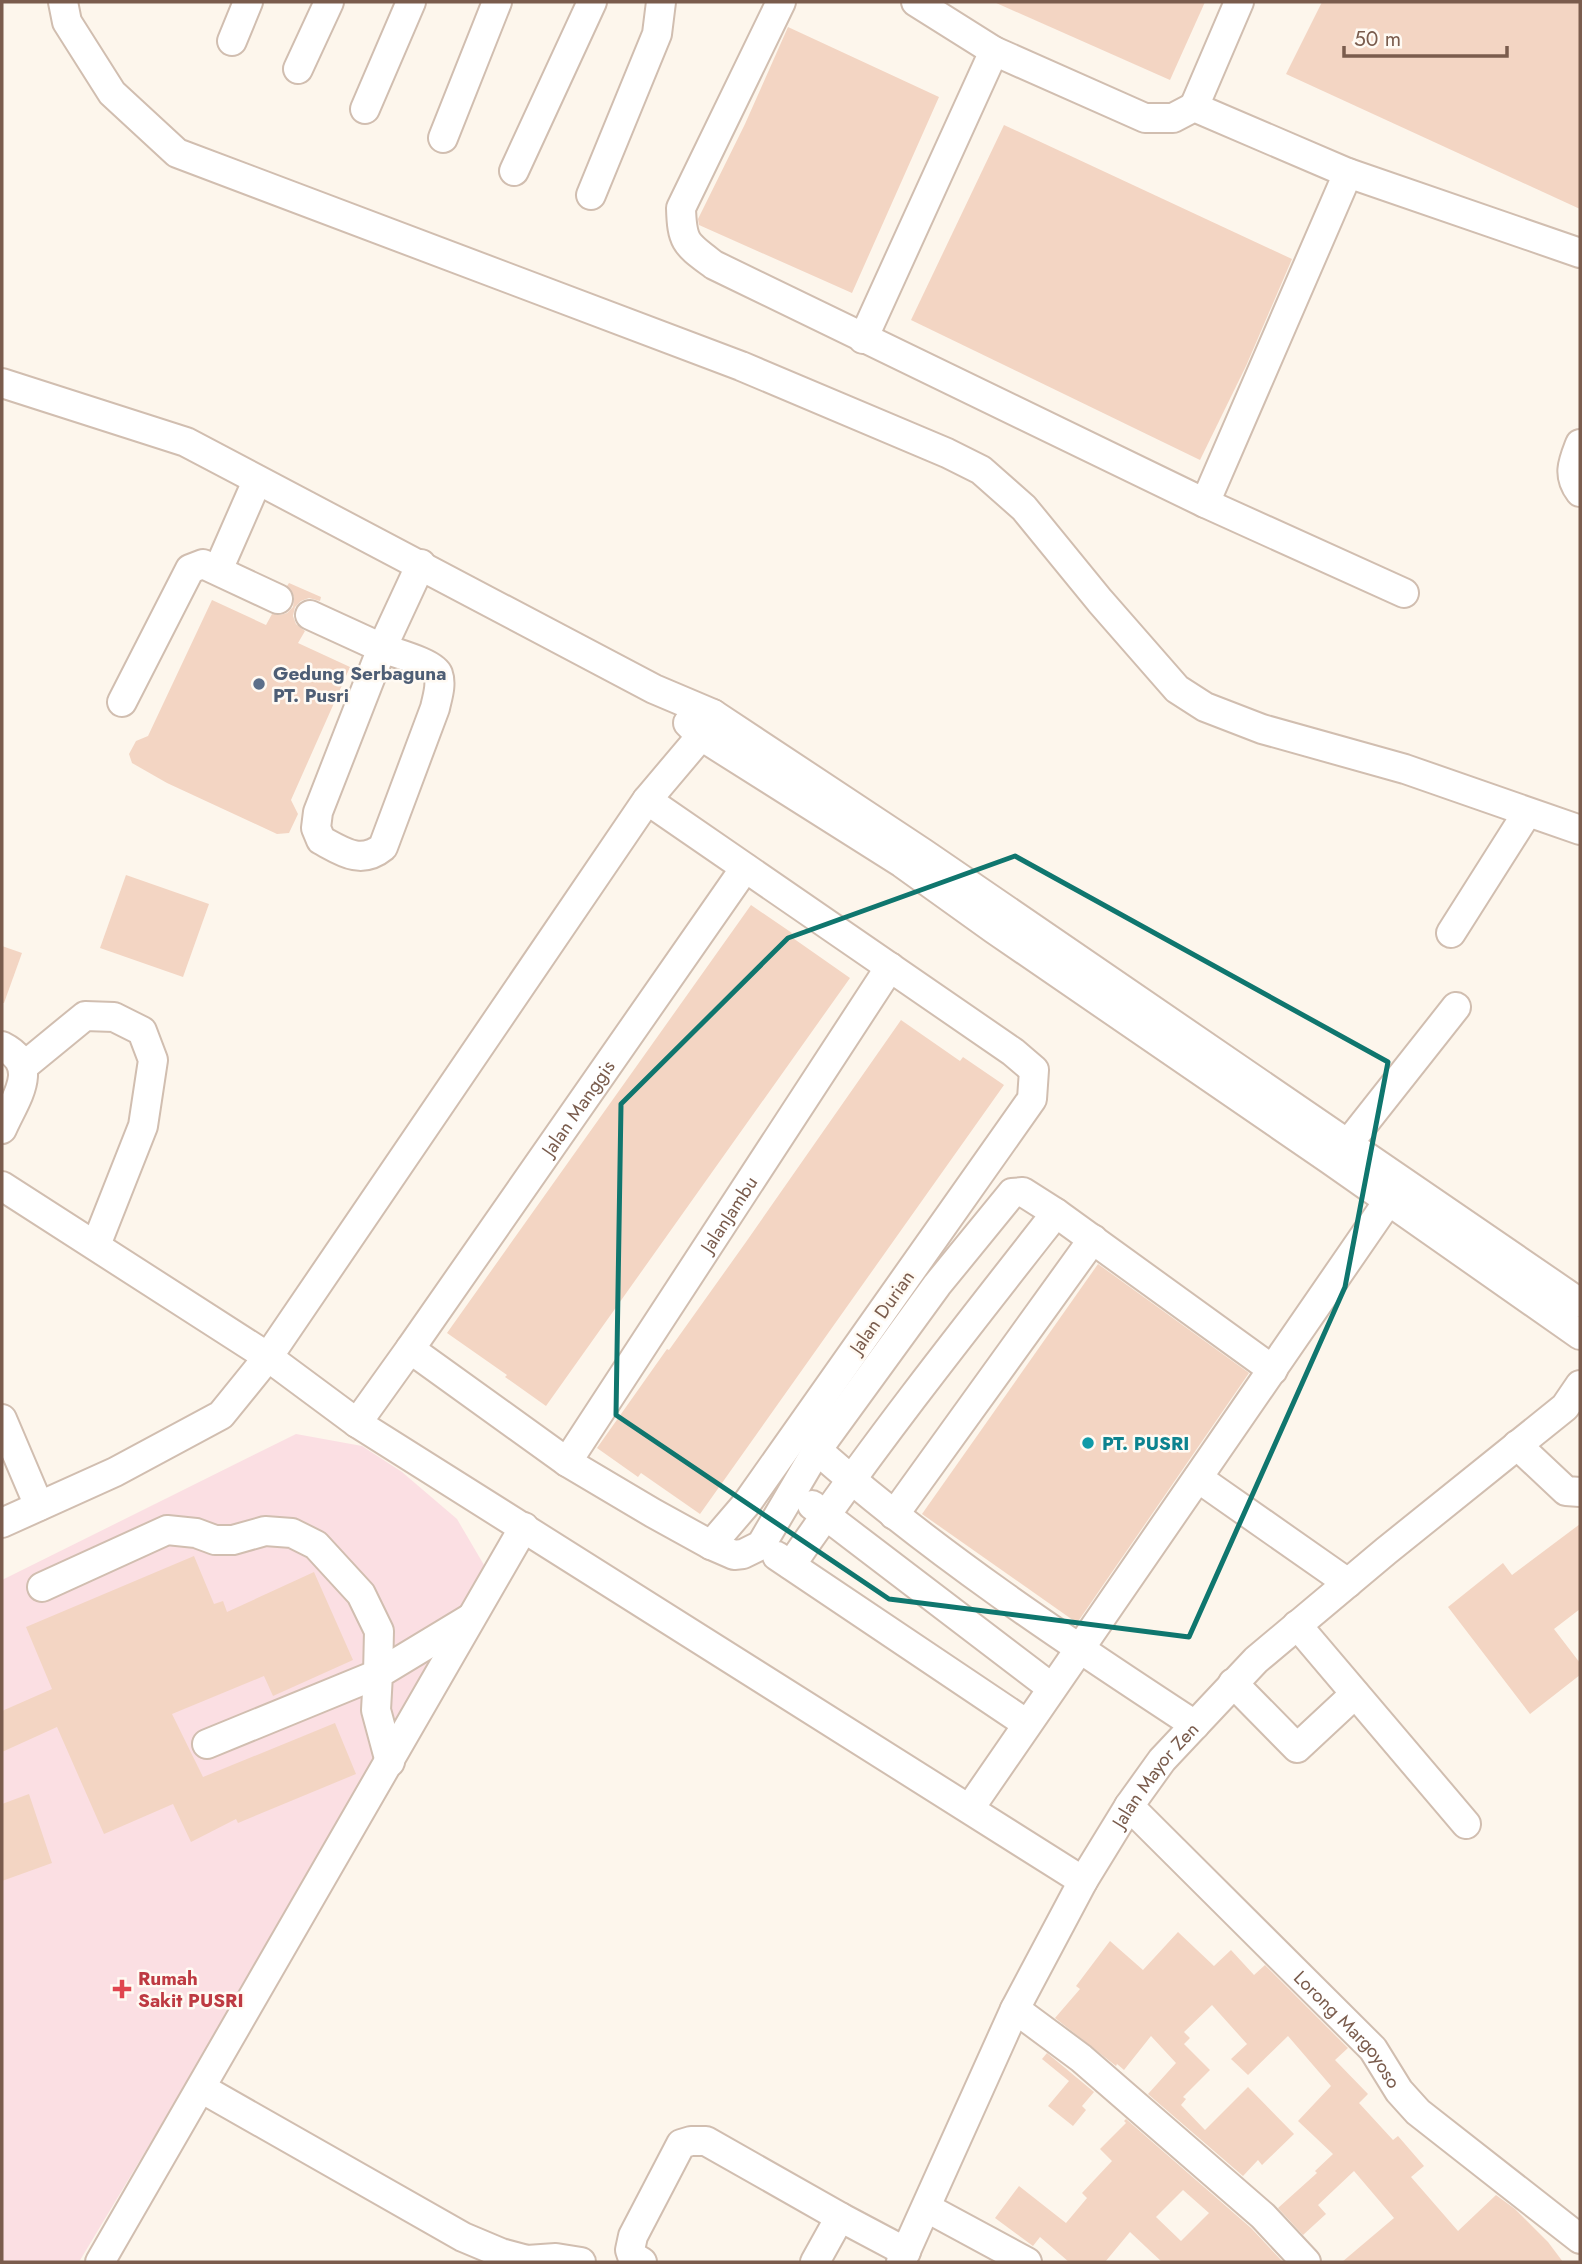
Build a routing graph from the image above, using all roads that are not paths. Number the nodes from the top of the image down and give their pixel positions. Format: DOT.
graph roads {
  1 [pos="62,2"];
  2 [pos="248,2"];
  3 [pos="329,2"];
  4 [pos="411,2"];
  5 [pos="496,2"];
  6 [pos="592,2"];
  7 [pos="661,2"];
  8 [pos="781,2"];
  9 [pos="916,2"];
  10 [pos="1239,2"];
  11 [pos="232,41"];
  12 [pos="994,51"];
  13 [pos="298,69"];
  14 [pos="1194,107"];
  15 [pos="365,109"];
  16 [pos="443,138"];
  17 [pos="514,171"];
  18 [pos="1348,173"];
  19 [pos="591,195"];
  20 [pos="1580,254"];
  21 [pos="863,339"];
  22 [pos="2,383"];
  23 [pos="1580,444"];
  24 [pos="257,481"];
  25 [pos="1580,492"];
  26 [pos="1205,503"];
  27 [pos="421,564"];
  28 [pos="218,570"];
  29 [pos="1404,593"];
  30 [pos="278,598"];
  31 [pos="310,615"];
  32 [pos="382,648"];
  33 [pos="122,702"];
  34 [pos="707,725"];
  35 [pos="647,800"];
  36 [pos="1527,813"];
  37 [pos="1580,830"];
  38 [pos="746,868"];
  39 [pos="1451,933"];
  40 [pos="890,967"];
  41 [pos="1457,1007"];
  42 [pos="2,1046"];
  43 [pos="24,1066"];
  44 [pos="2,1129"];
  45 [pos="1348,1145"];
  46 [pos="2,1186"];
  47 [pos="1395,1191"];
  48 [pos="1056,1213"];
  49 [pos="1093,1239"];
  50 [pos="96,1245"];
  51 [pos="1580,1303"];
  52 [pos="1580,1335"];
  53 [pos="410,1349"];
  54 [pos="268,1357"];
  55 [pos="1273,1370"];
  56 [pos="1575,1398"];
  57 [pos="2,1419"];
  58 [pos="357,1423"];
  59 [pos="1517,1445"];
  60 [pos="817,1450"];
  61 [pos="567,1462"];
  62 [pos="1198,1478"];
  63 [pos="850,1479"];
  64 [pos="792,1492"];
  65 [pos="1580,1492"];
  66 [pos="39,1506"];
  67 [pos="825,1515"];
  68 [pos="894,1515"];
  69 [pos="2,1523"];
  70 [pos="524,1527"];
  71 [pos="711,1545"];
  72 [pos="761,1545"];
  73 [pos="791,1565"];
  74 [pos="1348,1583"];
  75 [pos="42,1587"];
  76 [pos="473,1616"];
  77 [pos="1297,1625"];
  78 [pos="1079,1649"];
  79 [pos="379,1674"];
  80 [pos="1233,1683"];
  81 [pos="1052,1688"];
  82 [pos="1355,1694"];
  83 [pos="1027,1724"];
  84 [pos="1195,1725"];
  85 [pos="207,1744"];
  86 [pos="390,1762"];
  87 [pos="1129,1806"];
  88 [pos="970,1808"];
  89 [pos="1466,1824"];
  90 [pos="1083,1881"];
  91 [pos="1015,2009"];
  92 [pos="201,2088"];
  93 [pos="927,2208"];
  94 [pos="840,2217"];
  95 [pos="1580,2239"];
  96 [pos="903,2257"];
  97 [pos="100,2262"];
  98 [pos="581,2262"];
  99 [pos="642,2262"];
  100 [pos="815,2262"];
  101 [pos="1027,2262"];
  102 [pos="1306,2262"];
  1 -- 36 [label="street"];
  2 -- 11 [label="street"];
  3 -- 13 [label="street"];
  4 -- 15 [label="street"];
  5 -- 16 [label="street"];
  6 -- 17 [label="street"];
  7 -- 19 [label="street"];
  8 -- 21 [label="street"];
  9 -- 12 [label="street"];
  10 -- 14 [label="street"];
  12 -- 14 [label="street"];
  12 -- 21 [label="street"];
  14 -- 18 [label="street"];
  18 -- 20 [label="street"];
  18 -- 26 [label="street"];
  21 -- 26 [label="street"];
  22 -- 24 [label="street"];
  23 -- 25 [label="street"];
  24 -- 27 [label="street"];
  24 -- 28 [label="street"];
  26 -- 29 [label="street"];
  27 -- 32 [label="street"];
  27 -- 34 [label="street"];
  28 -- 30 [label="street"];
  28 -- 33 [label="street"];
  31 -- 32 [label="street"];
  32 -- 32 [label="street"];
  34 -- 35 [label="street"];
  34 -- 45 [label="street"];
  34 -- 47 [label="street"];
  35 -- 38 [label="street"];
  35 -- 54 [label="street"];
  36 -- 37 [label="street"];
  36 -- 39 [label="street"];
  38 -- 40 [label="street"];
  38 -- 53 [label="street, Jalan Manggis"];
  40 -- 61 [label="street, JalanJambu"];
  40 -- 71 [label="street, Jalan Durian"];
  41 -- 45 [label="street"];
  42 -- 43 [label="street"];
  43 -- 44 [label="street"];
  43 -- 50 [label="street"];
  45 -- 47 [label="street"];
  46 -- 50 [label="street"];
  47 -- 51 [label="street"];
  47 -- 52 [label="street"];
  47 -- 55 [label="street"];
  48 -- 49 [label="street"];
  48 -- 60 [label="street"];
  48 -- 63 [label="street"];
  49 -- 55 [label="street"];
  49 -- 68 [label="street"];
  50 -- 54 [label="street"];
  53 -- 58 [label="street, Jalan Manggis"];
  53 -- 61 [label="street"];
  54 -- 58 [label="street"];
  54 -- 66 [label="street"];
  55 -- 62 [label="street"];
  56 -- 59 [label="street, Jalan Mayor Zen"];
  57 -- 66 [label="street"];
  58 -- 70 [label="street"];
  59 -- 65 [label="street"];
  59 -- 74 [label="street, Jalan Mayor Zen"];
  60 -- 63 [label="street"];
  60 -- 64 [label="street"];
  61 -- 71 [label="street"];
  62 -- 74 [label="street"];
  62 -- 78 [label="street"];
  63 -- 67 [label="street"];
  63 -- 68 [label="street"];
  64 -- 67 [label="street"];
  64 -- 72 [label="street"];
  66 -- 69 [label="street"];
  67 -- 73 [label="street"];
  67 -- 81 [label="street"];
  68 -- 78 [label="street"];
  70 -- 76 [label="street"];
  70 -- 88 [label="street"];
  71 -- 72 [label="street"];
  72 -- 73 [label="street"];
  73 -- 83 [label="street"];
  74 -- 77 [label="street, Jalan Mayor Zen"];
  75 -- 79 [label="street"];
  76 -- 79 [label="street"];
  76 -- 86 [label="street"];
  77 -- 80 [label="street, Jalan Mayor Zen"];
  77 -- 82 [label="street"];
  78 -- 81 [label="street"];
  78 -- 84 [label="street"];
  79 -- 85 [label="street"];
  79 -- 86 [label="street"];
  80 -- 82 [label="street"];
  80 -- 84 [label="street, Jalan Mayor Zen"];
  81 -- 83 [label="street"];
  82 -- 89 [label="street"];
  83 -- 88 [label="street"];
  84 -- 87 [label="street, Jalan Mayor Zen"];
  86 -- 92 [label="street"];
  87 -- 90 [label="street, Jalan Mayor Zen"];
  87 -- 95 [label="street, Lorong Margoyoso"];
  88 -- 90 [label="street"];
  90 -- 91 [label="street, Jalan Mayor Zen"];
  91 -- 93 [label="street, Jalan Mayor Zen"];
  91 -- 102 [label="street"];
  92 -- 97 [label="street"];
  92 -- 98 [label="street"];
  93 -- 96 [label="street, Jalan Mayor Zen"];
  93 -- 101 [label="street"];
  94 -- 96 [label="street"];
  94 -- 99 [label="street"];
  94 -- 100 [label="street"];
}
